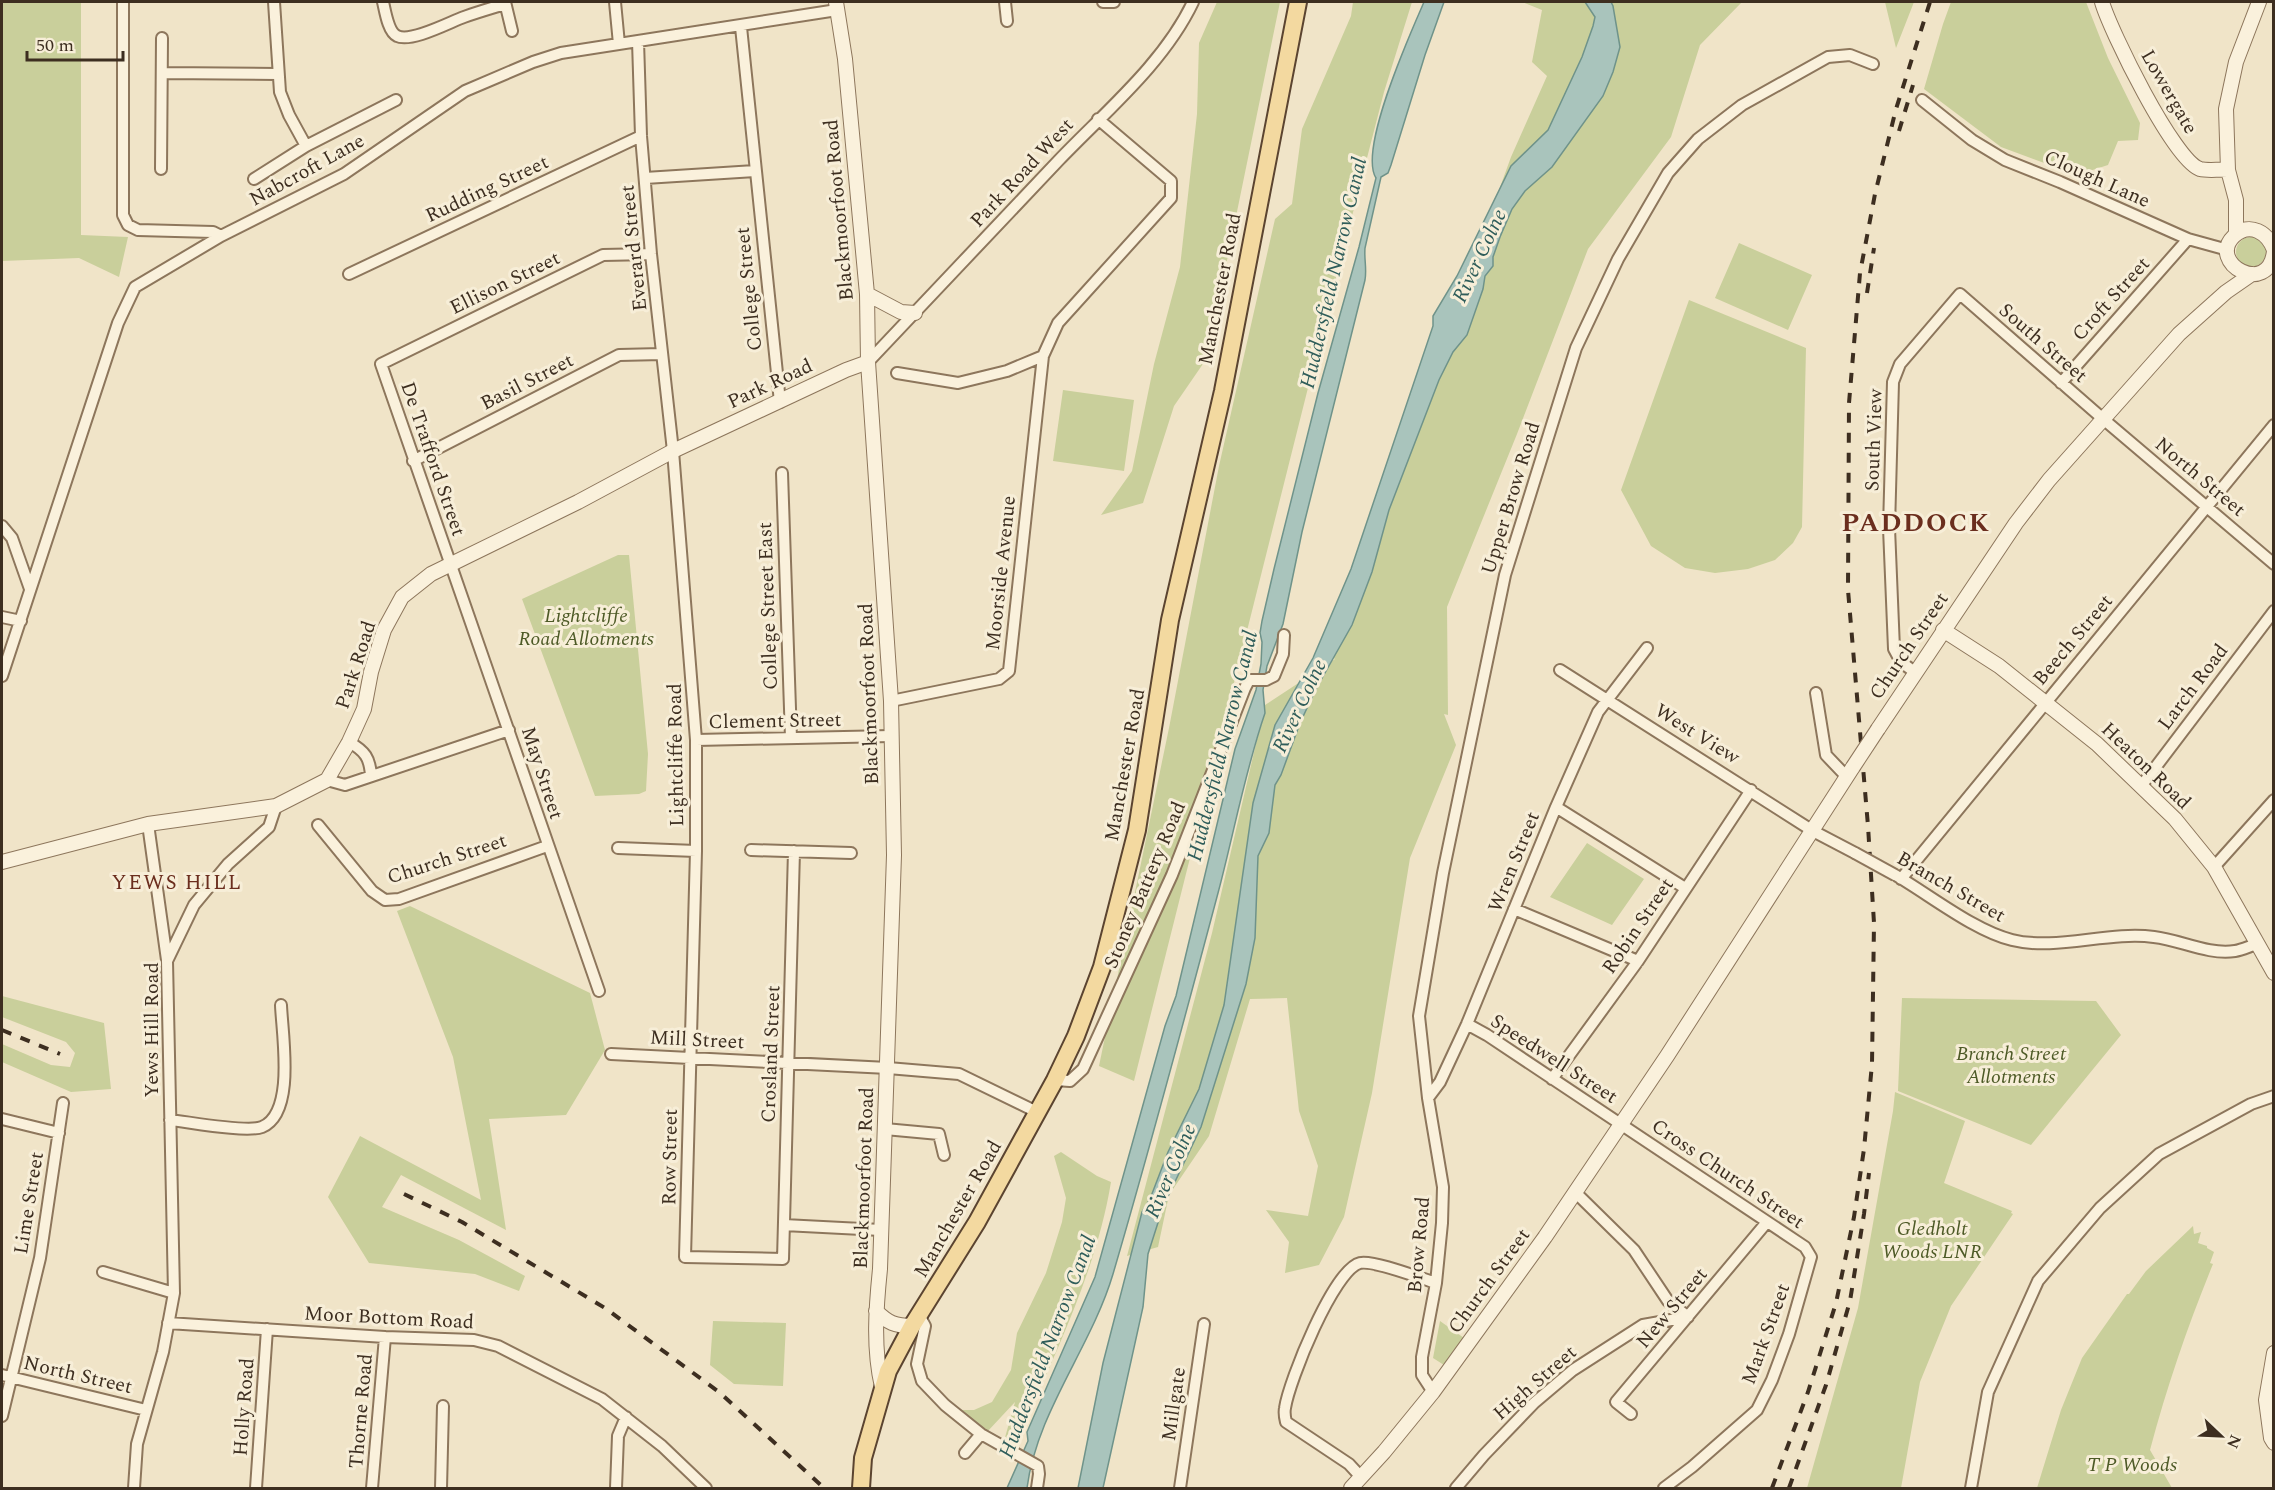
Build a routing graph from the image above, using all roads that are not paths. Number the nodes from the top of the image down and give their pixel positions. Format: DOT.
graph roads {
  1 [pos="123,2"];
  2 [pos="274,2"];
  3 [pos="382,2"];
  4 [pos="615,2"];
  5 [pos="1005,2"];
  6 [pos="1103,2"];
  7 [pos="1114,2"];
  8 [pos="1190,2"];
  9 [pos="1298,2"];
  10 [pos="2102,2"];
  11 [pos="2259,2"];
  12 [pos="505,3"];
  13 [pos="836,6"];
  14 [pos="1007,21"];
  15 [pos="741,27"];
  16 [pos="512,32"];
  17 [pos="162,38"];
  18 [pos="638,41"];
  19 [pos="619,44"];
  20 [pos="1873,64"];
  21 [pos="162,73"];
  22 [pos="277,74"];
  23 [pos="396,100"];
  24 [pos="1922,100"];
  25 [pos="1098,119"];
  26 [pos="641,136"];
  27 [pos="306,146"];
  28 [pos="161,169"];
  29 [pos="2228,170"];
  30 [pos="755,171"];
  31 [pos="645,178"];
  32 [pos="254,179"];
  33 [pos="2236,200"];
  34 [pos="2251,229"];
  35 [pos="2236,234"];
  36 [pos="221,236"];
  37 [pos="2188,239"];
  38 [pos="2273,248"];
  39 [pos="2228,250"];
  40 [pos="651,254"];
  41 [pos="2231,264"];
  42 [pos="2270,269"];
  43 [pos="349,274"];
  44 [pos="2252,274"];
  45 [pos="2226,292"];
  46 [pos="867,294"];
  47 [pos="1960,294"];
  48 [pos="915,314"];
  49 [pos="662,354"];
  50 [pos="1043,356"];
  51 [pos="868,362"];
  52 [pos="381,364"];
  53 [pos="897,373"];
  54 [pos="2061,383"];
  55 [pos="780,402"];
  56 [pos="2102,418"];
  57 [pos="2274,425"];
  58 [pos="673,451"];
  59 [pos="413,461"];
  60 [pos="782,473"];
  61 [pos="2208,507"];
  62 [pos="2,526"];
  63 [pos="2274,564"];
  64 [pos="451,566"];
  65 [pos="30,589"];
  66 [pos="2274,611"];
  67 [pos="2,617"];
  68 [pos="21,621"];
  69 [pos="1943,630"];
  70 [pos="1284,635"];
  71 [pos="1647,648"];
  72 [pos="1560,670"];
  73 [pos="1916,673"];
  74 [pos="2,676"];
  75 [pos="1816,693"];
  76 [pos="1608,700"];
  77 [pos="891,701"];
  78 [pos="2045,703"];
  79 [pos="509,730"];
  80 [pos="891,736"];
  81 [pos="791,738"];
  82 [pos="696,740"];
  83 [pos="349,742"];
  84 [pos="1849,772"];
  85 [pos="371,776"];
  86 [pos="327,780"];
  87 [pos="2142,785"];
  88 [pos="1751,790"];
  89 [pos="2274,800"];
  90 [pos="276,806"];
  91 [pos="1556,807"];
  92 [pos="148,824"];
  93 [pos="318,825"];
  94 [pos="1813,831"];
  95 [pos="547,846"];
  96 [pos="618,848"];
  97 [pos="751,850"];
  98 [pos="696,851"];
  99 [pos="794,851"];
  100 [pos="851,853"];
  101 [pos="2,862"];
  102 [pos="2214,867"];
  103 [pos="1898,877"];
  104 [pos="1685,888"];
  105 [pos="1514,909"];
  106 [pos="2257,944"];
  107 [pos="167,961"];
  108 [pos="1638,961"];
  109 [pos="2274,973"];
  110 [pos="599,991"];
  111 [pos="281,1005"];
  112 [pos="1467,1024"];
  113 [pos="611,1054"];
  114 [pos="690,1058"];
  115 [pos="788,1063"];
  116 [pos="888,1068"];
  117 [pos="1552,1079"];
  118 [pos="1055,1080"];
  119 [pos="2274,1096"];
  120 [pos="1428,1098"];
  121 [pos="63,1103"];
  122 [pos="1037,1112"];
  123 [pos="2,1119"];
  124 [pos="170,1120"];
  125 [pos="1621,1125"];
  126 [pos="885,1129"];
  127 [pos="59,1133"];
  128 [pos="944,1155"];
  129 [pos="1575,1192"];
  130 [pos="1767,1222"];
  131 [pos="784,1225"];
  132 [pos="881,1230"];
  133 [pos="1811,1257"];
  134 [pos="783,1258"];
  135 [pos="103,1272"];
  136 [pos="1436,1282"];
  137 [pos="174,1293"];
  138 [pos="876,1311"];
  139 [pos="1688,1317"];
  140 [pos="916,1321"];
  141 [pos="168,1323"];
  142 [pos="1204,1324"];
  143 [pos="267,1329"];
  144 [pos="385,1337"];
  145 [pos="2274,1353"];
  146 [pos="6,1377"];
  147 [pos="882,1387"];
  148 [pos="1433,1392"];
  149 [pos="443,1406"];
  150 [pos="146,1410"];
  151 [pos="1631,1414"];
  152 [pos="2,1416"];
  153 [pos="626,1417"];
  154 [pos="981,1434"];
  155 [pos="2274,1443"];
  156 [pos="965,1453"];
  157 [pos="1361,1477"];
  158 [pos="134,1488"];
  159 [pos="256,1488"];
  160 [pos="372,1488"];
  161 [pos="441,1488"];
  162 [pos="616,1488"];
  163 [pos="706,1488"];
  164 [pos="861,1488"];
  165 [pos="1037,1488"];
  166 [pos="1180,1488"];
  167 [pos="1351,1488"];
  168 [pos="1456,1488"];
  169 [pos="1664,1488"];
  170 [pos="1971,1488"];
  1 -- 36 [label="street"];
  2 -- 22 [label="street"];
  3 -- 12 [label="street"];
  4 -- 19 [label="street"];
  5 -- 14 [label="street"];
  6 -- 7 [label="street"];
  8 -- 25 [label="street, Park Road West"];
  9 -- 118 [label="main road, Manchester Road"];
  10 -- 29 [label="street, Lowergate"];
  11 -- 29 [label="street"];
  12 -- 16 [label="street"];
  13 -- 15 [label="street, Nabcroft Lane"];
  13 -- 46 [label="street, Blackmoorfoot Road"];
  15 -- 18 [label="street, Nabcroft Lane"];
  15 -- 30 [label="street, College Street"];
  17 -- 21 [label="street"];
  18 -- 19 [label="street, Nabcroft Lane"];
  18 -- 26 [label="street, Everard Street"];
  19 -- 36 [label="street, Nabcroft Lane"];
  20 -- 120 [label="street, Upper Brow Road"];
  21 -- 22 [label="street"];
  21 -- 28 [label="street"];
  22 -- 27 [label="street"];
  23 -- 27 [label="street"];
  24 -- 37 [label="street, Clough Lane"];
  25 -- 48 [label="street, Park Road West"];
  25 -- 50 [label="street, Moorside Avenue"];
  26 -- 31 [label="street, Everard Street"];
  26 -- 43 [label="street, Rudding Street"];
  27 -- 32 [label="street"];
  29 -- 33 [label="street"];
  30 -- 31 [label="street"];
  30 -- 55 [label="street, College Street"];
  31 -- 40 [label="street, Everard Street"];
  33 -- 34 [label="street"];
  33 -- 35 [label="street"];
  34 -- 35 [label="street"];
  34 -- 38 [label="street"];
  35 -- 39 [label="street"];
  36 -- 65 [label="street, Nabcroft Lane"];
  37 -- 39 [label="street, Clough Lane"];
  37 -- 54 [label="street, Croft Street"];
  38 -- 42 [label="street"];
  39 -- 41 [label="street"];
  40 -- 49 [label="street, Everard Street"];
  40 -- 52 [label="street, Ellison Street"];
  41 -- 44 [label="street"];
  41 -- 45 [label="street"];
  42 -- 44 [label="street"];
  44 -- 45 [label="street, Church Street"];
  45 -- 56 [label="street, Church Street"];
  46 -- 48 [label="street"];
  46 -- 51 [label="street, Blackmoorfoot Road"];
  47 -- 54 [label="street, South Street"];
  47 -- 73 [label="street, South View"];
  48 -- 51 [label="street, Park Road West"];
  49 -- 58 [label="street, Everard Street"];
  49 -- 59 [label="street, Basil Street"];
  50 -- 53 [label="street"];
  50 -- 77 [label="street, Moorside Avenue"];
  51 -- 55 [label="street, Park Road"];
  51 -- 77 [label="street, Blackmoorfoot Road"];
  52 -- 59 [label="street, De Trafford Street"];
  54 -- 56 [label="street, South Street"];
  55 -- 58 [label="street, Park Road"];
  56 -- 61 [label="street, North Street"];
  56 -- 69 [label="street, Church Street"];
  57 -- 61 [label="street, Beech Street"];
  58 -- 64 [label="street, Park Road"];
  58 -- 82 [label="street, Lightcliffe Road"];
  59 -- 64 [label="street, De Trafford Street"];
  60 -- 81 [label="street, College Street East"];
  61 -- 63 [label="street, North Street"];
  61 -- 78 [label="street, Beech Street"];
  62 -- 65 [label="street"];
  64 -- 79 [label="street, May Street"];
  64 -- 83 [label="street, Park Road"];
  65 -- 68 [label="street, Nabcroft Lane"];
  66 -- 87 [label="street, Larch Road"];
  67 -- 68 [label="street"];
  68 -- 74 [label="street, Nabcroft Lane"];
  69 -- 73 [label="street, Church Street"];
  69 -- 78 [label="street, Heaton Road"];
  70 -- 118 [label="street, Stoney Battery Road"];
  71 -- 76 [label="street, Wren Street"];
  72 -- 76 [label="street, West View"];
  73 -- 84 [label="street, Church Street, bridge"];
  75 -- 84 [label="street"];
  76 -- 88 [label="street, West View"];
  76 -- 91 [label="street, Wren Street"];
  77 -- 80 [label="street, Blackmoorfoot Road"];
  78 -- 87 [label="street, Heaton Road"];
  78 -- 103 [label="street, Beech Street"];
  79 -- 85 [label="street"];
  79 -- 95 [label="street, May Street"];
  80 -- 81 [label="street, Clement Street"];
  80 -- 116 [label="street, Blackmoorfoot Road"];
  81 -- 82 [label="street, Clement Street"];
  82 -- 98 [label="street, Lightcliffe Road"];
  83 -- 85 [label="street"];
  83 -- 86 [label="street, Park Road"];
  84 -- 94 [label="street, Church Street"];
  85 -- 86 [label="street"];
  86 -- 90 [label="street"];
  87 -- 102 [label="street, Heaton Road"];
  88 -- 94 [label="street, West View"];
  88 -- 104 [label="street, Robin Street"];
  89 -- 102 [label="street"];
  90 -- 92 [label="street"];
  90 -- 107 [label="street, Yews Hill Road"];
  91 -- 104 [label="street"];
  91 -- 105 [label="street, Wren Street"];
  92 -- 101 [label="street"];
  92 -- 107 [label="street"];
  93 -- 95 [label="street, Church Street"];
  94 -- 103 [label="street, Branch Street, bridge"];
  94 -- 125 [label="street, Church Street"];
  95 -- 110 [label="street, May Street"];
  96 -- 98 [label="street"];
  97 -- 99 [label="street"];
  98 -- 114 [label="street, Lightcliffe Road"];
  99 -- 100 [label="street"];
  99 -- 115 [label="street, Crosland Street"];
  102 -- 106 [label="street, Heaton Road"];
  103 -- 106 [label="street, Branch Street"];
  104 -- 108 [label="street, Robin Street"];
  105 -- 108 [label="street"];
  105 -- 112 [label="street, Wren Street"];
  106 -- 109 [label="street, Heaton Road"];
  107 -- 124 [label="street, Yews Hill Road"];
  108 -- 117 [label="street, Robin Street"];
  111 -- 124 [label="street"];
  112 -- 117 [label="street, Speedwell Street"];
  112 -- 120 [label="street, Wren Street"];
  113 -- 114 [label="street, Mill Street"];
  114 -- 115 [label="street, Mill Street"];
  114 -- 134 [label="street, Row Street"];
  115 -- 116 [label="street, Mill Street"];
  115 -- 131 [label="street, Crosland Street"];
  116 -- 122 [label="street, Mill Street"];
  116 -- 126 [label="street, Blackmoorfoot Road"];
  117 -- 125 [label="street, Speedwell Street"];
  118 -- 122 [label="main road, Manchester Road"];
  119 -- 170 [label="street"];
  120 -- 136 [label="street, Brow Road"];
  121 -- 127 [label="street, Lime Street"];
  122 -- 140 [label="main road, Manchester Road"];
  123 -- 127 [label="street"];
  124 -- 137 [label="street, Yews Hill Road"];
  125 -- 129 [label="street, Church Street"];
  125 -- 130 [label="street, Cross Church Street"];
  126 -- 128 [label="street"];
  126 -- 132 [label="street, Blackmoorfoot Road"];
  127 -- 146 [label="street, Lime Street"];
  129 -- 139 [label="street"];
  129 -- 148 [label="street, Church Street"];
  130 -- 133 [label="street, Cross Church Street"];
  130 -- 139 [label="street, New Street"];
  131 -- 132 [label="street"];
  131 -- 134 [label="street, Crosland Street"];
  132 -- 138 [label="street, Blackmoorfoot Road"];
  133 -- 169 [label="street, Mark Street"];
  135 -- 137 [label="street"];
  136 -- 148 [label="street, Brow Road"];
  136 -- 157 [label="street"];
  137 -- 141 [label="street, Yews Hill Road"];
  138 -- 140 [label="street"];
  138 -- 147 [label="street, Blackmoorfoot Road"];
  139 -- 151 [label="street, New Street"];
  139 -- 168 [label="street, High Street"];
  140 -- 147 [label="main road, Manchester Road"];
  140 -- 154 [label="street"];
  141 -- 143 [label="street, Moor Bottom Road"];
  141 -- 150 [label="street, Yews Hill Road"];
  142 -- 166 [label="street, Millgate"];
  143 -- 144 [label="street, Moor Bottom Road"];
  143 -- 159 [label="street, Holly Road"];
  144 -- 153 [label="street, Moor Bottom Road"];
  144 -- 160 [label="street, Thorne Road"];
  145 -- 155 [label="street"];
  146 -- 150 [label="street, North Street"];
  146 -- 152 [label="street, Lime Street"];
  147 -- 164 [label="main road, Manchester Road"];
  148 -- 157 [label="street, Church Street"];
  149 -- 161 [label="street"];
  150 -- 158 [label="street, Yews Hill Road"];
  153 -- 162 [label="street"];
  153 -- 163 [label="street, Moor Bottom Road"];
  154 -- 156 [label="street"];
  154 -- 165 [label="street"];
  157 -- 167 [label="street, Church Street"];
}
